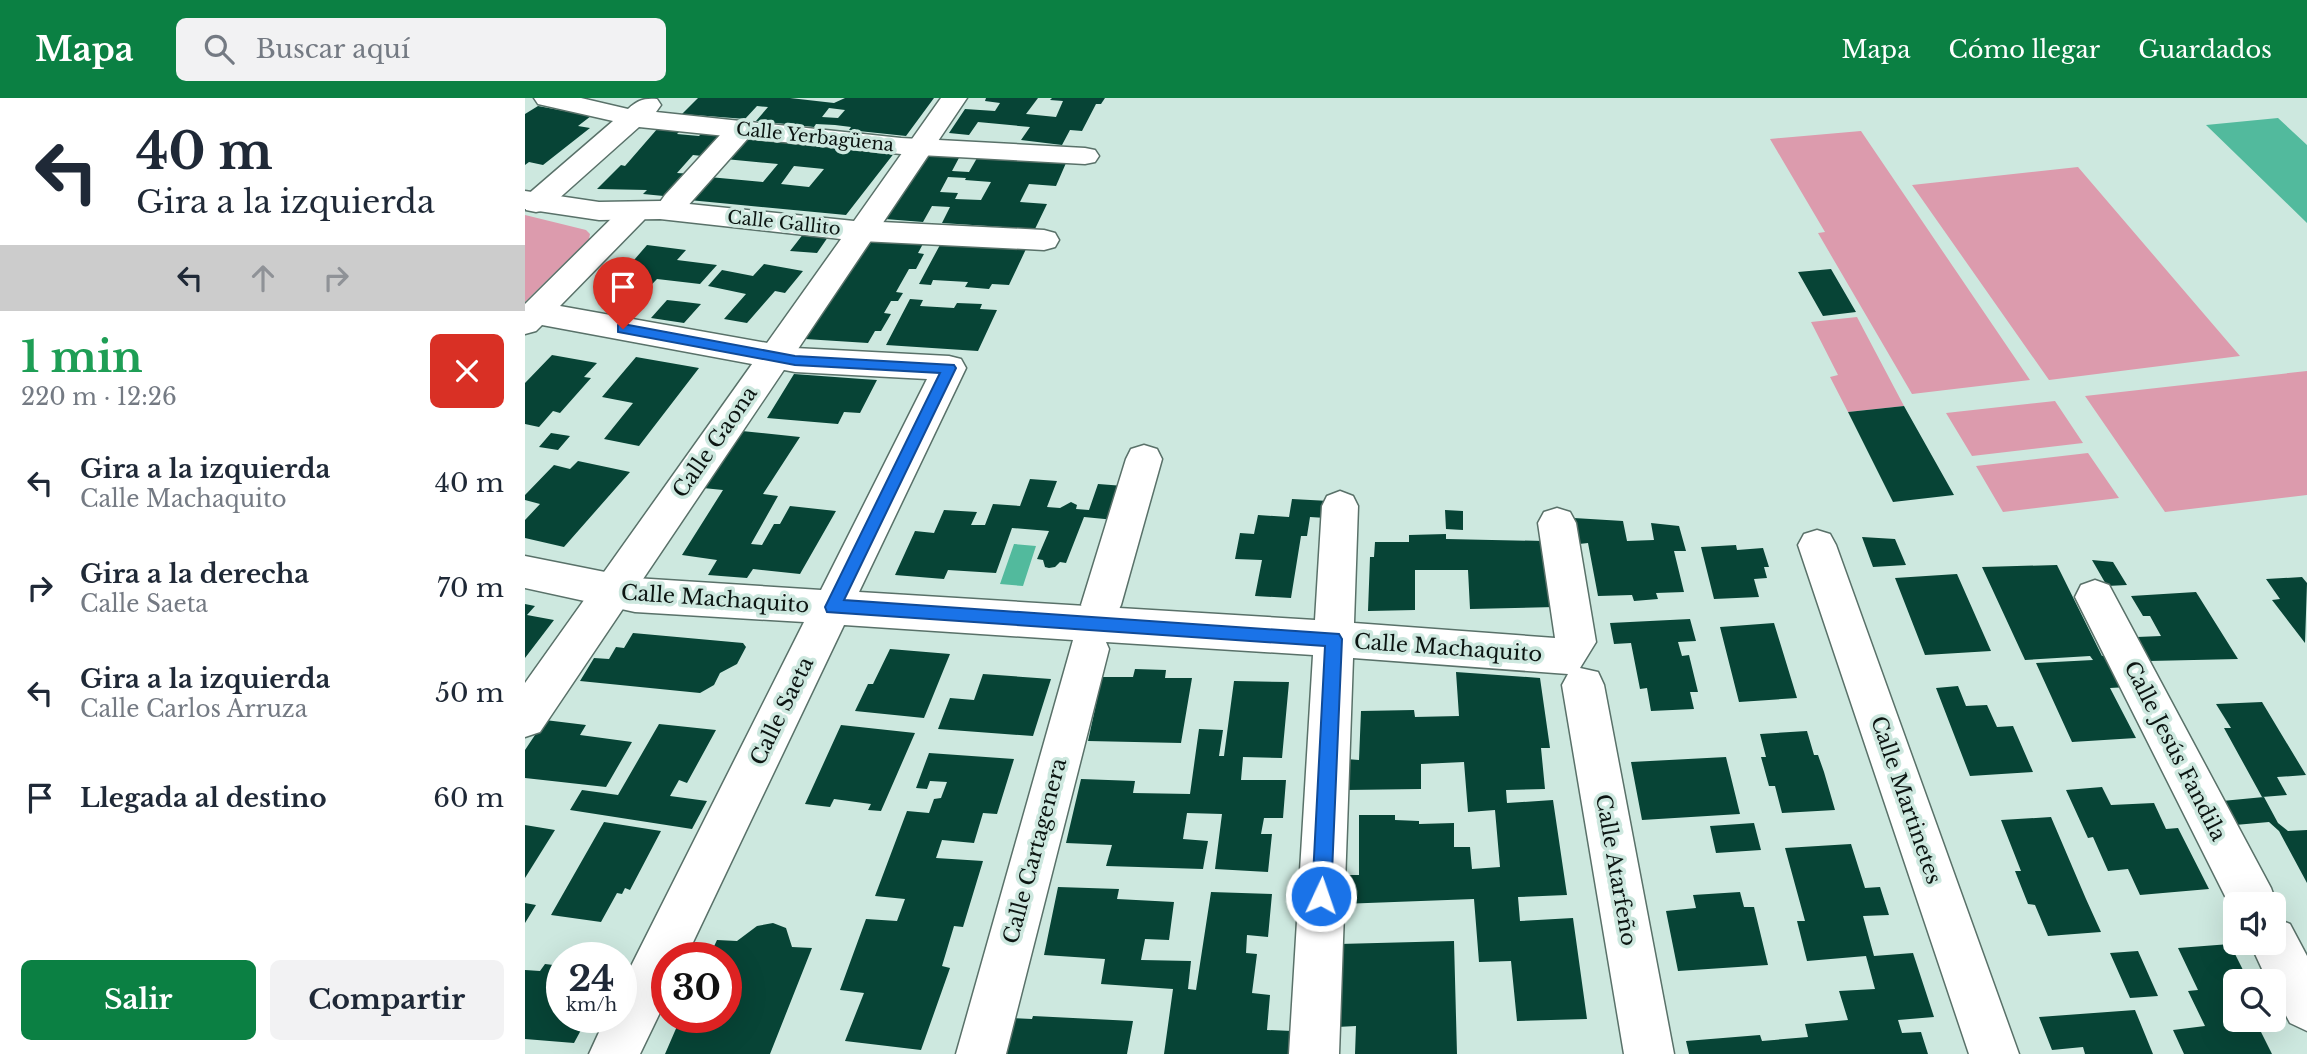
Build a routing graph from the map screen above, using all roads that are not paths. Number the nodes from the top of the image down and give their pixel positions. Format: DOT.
graph roads {
  1 [pos="547,98"];
  2 [pos="655,98"];
  3 [pos="954,98"];
  4 [pos="633,118"];
  5 [pos="741,129"];
  6 [pos="919,148"];
  7 [pos="1085,156"];
  8 [pos="531,201"];
  9 [pos="675,202"];
  10 [pos="634,213"];
  11 [pos="861,231"];
  12 [pos="1044,240"];
  13 [pos="530,318"];
  14 [pos="773,356"];
  15 [pos="1144,459"];
  16 [pos="1340,506"];
  17 [pos="1557,523"];
  18 [pos="1817,545"];
  19 [pos="525,572"];
  20 [pos="612,592"];
  21 [pos="2095,597"];
  22 [pos="1101,605"];
  23 [pos="833,607"];
  24 [pos="1333,639"];
  25 [pos="1089,649"];
  26 [pos="1583,685"];
  27 [pos="525,718"];
  28 [pos="2247,892"];
  29 [pos="2280,955"];
  30 [pos="2307,1006"];
  31 [pos="614,1054"];
  32 [pos="981,1054"];
  33 [pos="1314,1054"];
  34 [pos="1649,1054"];
  35 [pos="1994,1054"];
  1 -- 4 [label="street, Calle Yerbagüena"];
  2 -- 4 [label="street"];
  3 -- 6 [label="street, Calle Gaona"];
  4 -- 5 [label="street, Calle Yerbagüena"];
  4 -- 8 [label="street"];
  5 -- 6 [label="street, Calle Yerbagüena"];
  5 -- 9 [label="street"];
  6 -- 7 [label="street, Calle Yerbagüena"];
  6 -- 11 [label="street, Calle Gaona"];
  8 -- 10 [label="street, Calle Gallito"];
  10 -- 11 [label="street, Calle Gallito"];
  10 -- 13 [label="street"];
  11 -- 12 [label="street, Calle Gallito"];
  11 -- 14 [label="street, Calle Gaona"];
  13 -- 14 [label="street"];
  14 -- 20 [label="street, Calle Gaona"];
  14 -- 23 [label="street, Calle Saeta"];
  15 -- 22 [label="street"];
  16 -- 24 [label="street"];
  17 -- 24 [label="street, Calle Machaquito"];
  18 -- 35 [label="street, Calle Martinetes"];
  19 -- 20 [label="street, Calle Machaquito"];
  20 -- 23 [label="street, Calle Machaquito"];
  20 -- 27 [label="street, Calle Gaona"];
  21 -- 28 [label="street, Calle Jesús Fandila"];
  23 -- 24 [label="street, Calle Machaquito"];
  23 -- 31 [label="street, Calle Saeta"];
  24 -- 33 [label="street"];
  25 -- 32 [label="street, Calle Cartagenera"];
  26 -- 34 [label="street, Calle Atarfeño"];
  29 -- 30 [label="street"];
}
